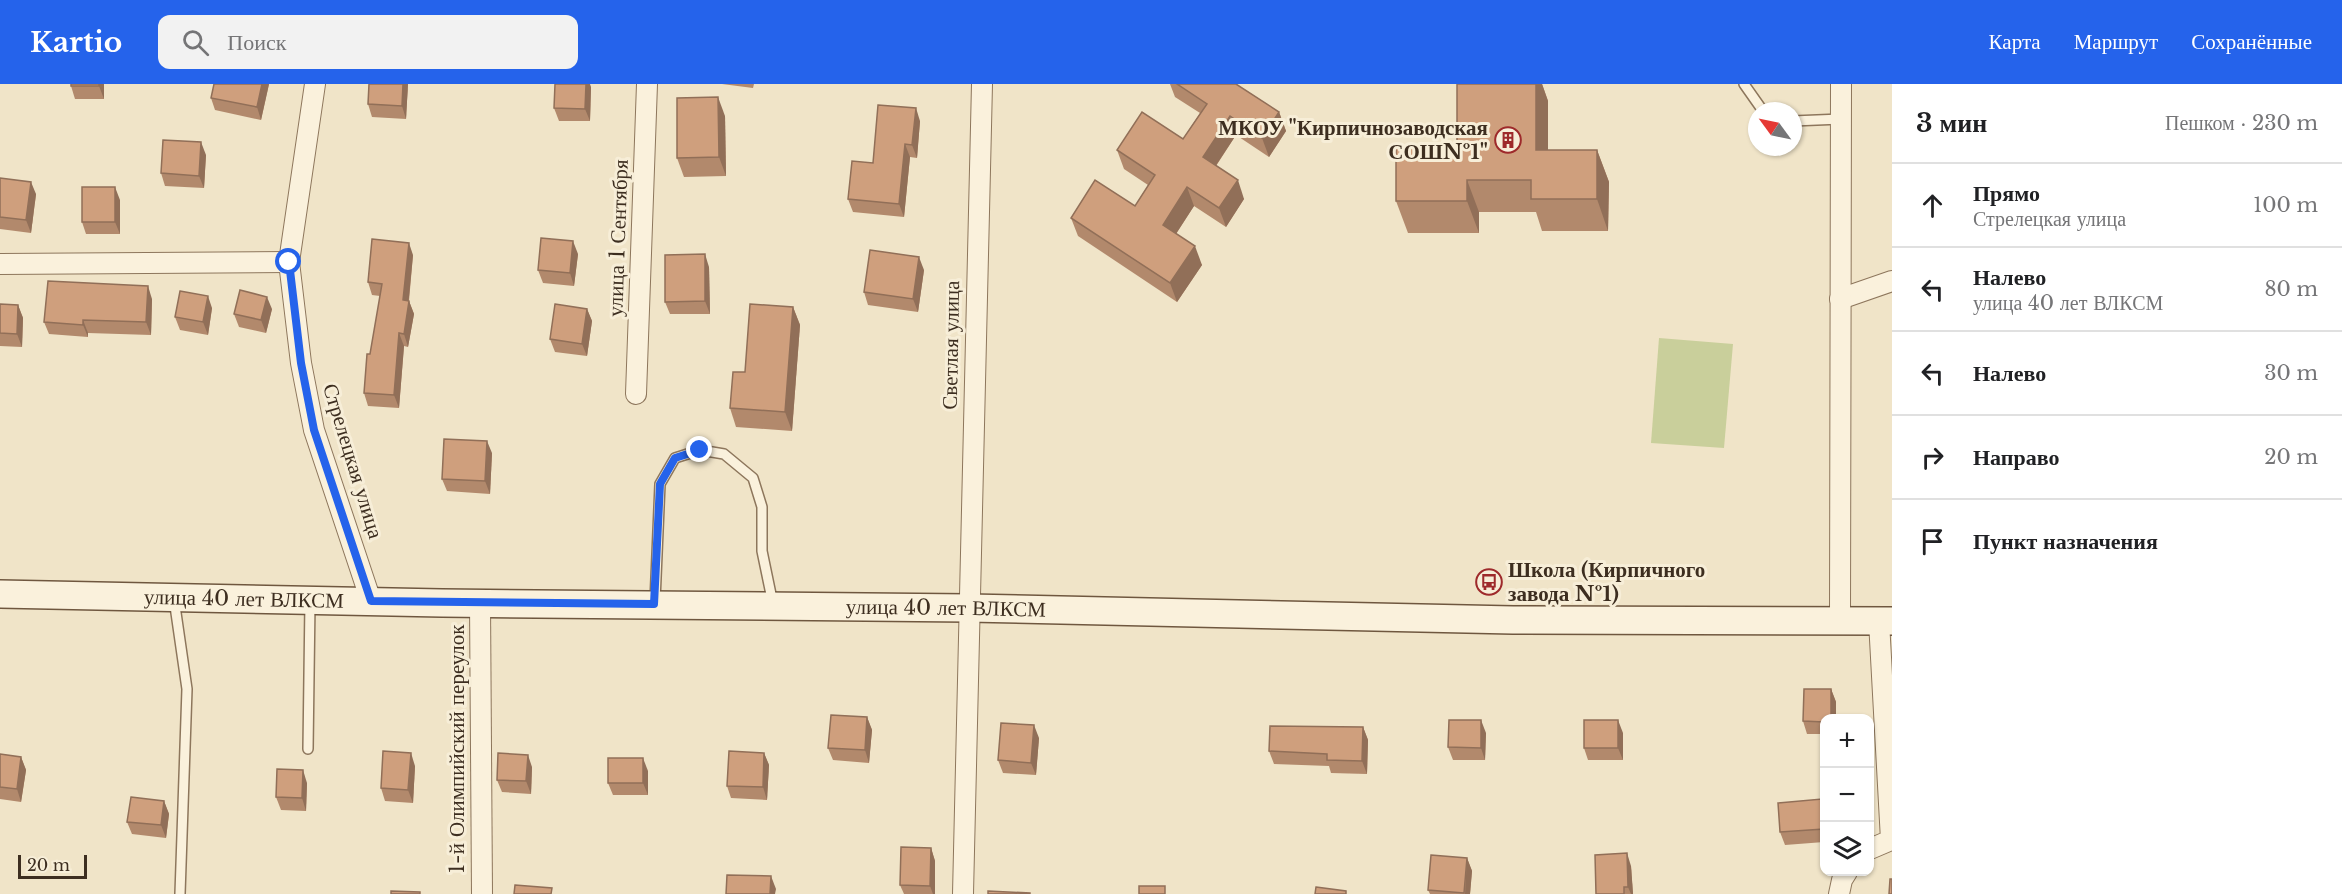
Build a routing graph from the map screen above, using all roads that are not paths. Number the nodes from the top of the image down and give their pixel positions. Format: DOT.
graph roads {
  1 [pos="315,84"];
  2 [pos="647,84"];
  3 [pos="982,84"];
  4 [pos="1744,84"];
  5 [pos="1841,84"];
  6 [pos="1757,102"];
  7 [pos="1841,119"];
  8 [pos="1802,121"];
  9 [pos="289,262"];
  10 [pos="0,264"];
  11 [pos="1892,280"];
  12 [pos="1840,299"];
  13 [pos="636,394"];
  14 [pos="0,594"];
  15 [pos="174,597"];
  16 [pos="310,599"];
  17 [pos="371,601"];
  18 [pos="480,603"];
  19 [pos="654,604"];
  20 [pos="774,606"];
  21 [pos="969,608"];
  22 [pos="1840,619"];
  23 [pos="1886,621"];
  24 [pos="308,749"];
  25 [pos="1892,840"];
  26 [pos="1874,847"];
  27 [pos="1844,876"];
  28 [pos="180,894"];
  29 [pos="482,894"];
  30 [pos="963,894"];
  31 [pos="1839,894"];
  1 -- 9 [label="street, Стрелецкая улица"];
  2 -- 13 [label="street, улица 1 Сентября"];
  3 -- 21 [label="street, Светлая улица"];
  4 -- 6 [label="lane"];
  5 -- 7 [label="street"];
  7 -- 8 [label="lane"];
  7 -- 12 [label="street"];
  9 -- 10 [label="street"];
  9 -- 17 [label="street, Стрелецкая улица"];
  11 -- 12 [label="street"];
  12 -- 22 [label="street"];
  14 -- 15 [label="street, улица 40 лет ВЛКСМ"];
  15 -- 16 [label="street, улица 40 лет ВЛКСМ"];
  15 -- 28 [label="lane"];
  16 -- 17 [label="street, улица 40 лет ВЛКСМ"];
  16 -- 24 [label="lane"];
  17 -- 18 [label="street, улица 40 лет ВЛКСМ"];
  18 -- 19 [label="street, улица 40 лет ВЛКСМ"];
  18 -- 29 [label="street, 1-й Олимпийский переулок"];
  19 -- 20 [label="street, улица 40 лет ВЛКСМ"];
  19 -- 20 [label="lane"];
  20 -- 21 [label="street, улица 40 лет ВЛКСМ"];
  21 -- 22 [label="street, улица 40 лет ВЛКСМ"];
  21 -- 30 [label="street, Светлая улица"];
  22 -- 23 [label="street, улица 40 лет ВЛКСМ"];
  23 -- 25 [label="street"];
  25 -- 26 [label="street"];
  27 -- 31 [label="street"];
}
